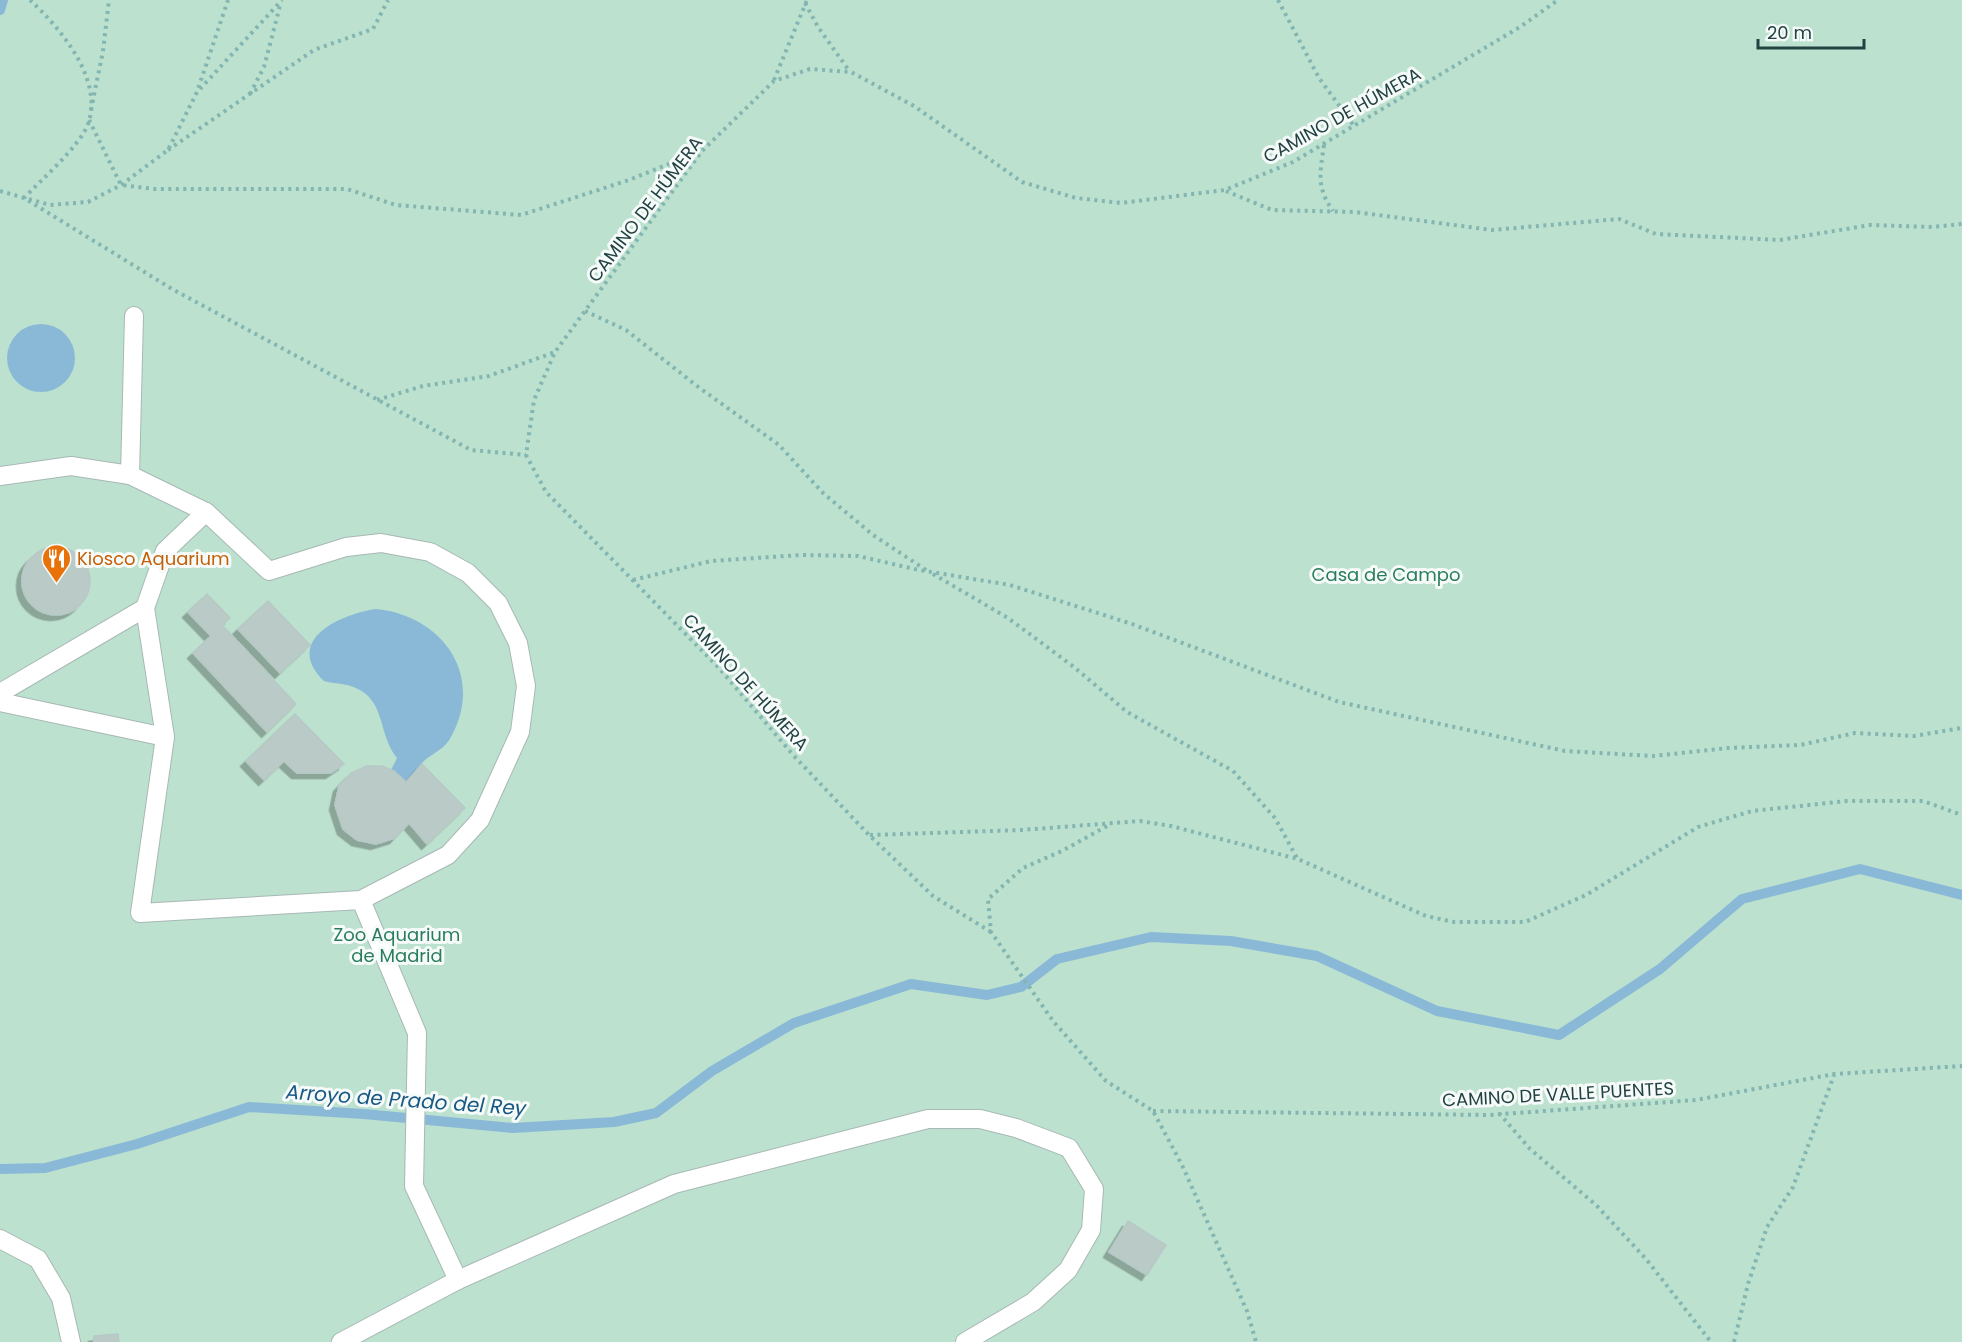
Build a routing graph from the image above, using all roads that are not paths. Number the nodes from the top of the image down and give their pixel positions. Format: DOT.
graph roads {
  1 [pos="134,316"];
  2 [pos="0,476"];
  3 [pos="130,476"];
  4 [pos="206,512"];
  5 [pos="145,608"];
  6 [pos="0,693"];
  7 [pos="0,702"];
  8 [pos="165,737"];
  9 [pos="361,900"];
  10 [pos="0,1239"];
  11 [pos="458,1280"];
  12 [pos="71,1342"];
  13 [pos="341,1342"];
  14 [pos="965,1342"];
  1 -- 3 [label="street"];
  2 -- 3 [label="street"];
  3 -- 4 [label="street"];
  4 -- 5 [label="street"];
  4 -- 9 [label="street"];
  5 -- 6 [label="street"];
  5 -- 8 [label="street"];
  7 -- 8 [label="street"];
  8 -- 9 [label="street"];
  9 -- 11 [label="street"];
  10 -- 12 [label="street"];
  11 -- 13 [label="street"];
  11 -- 14 [label="street"];
}
